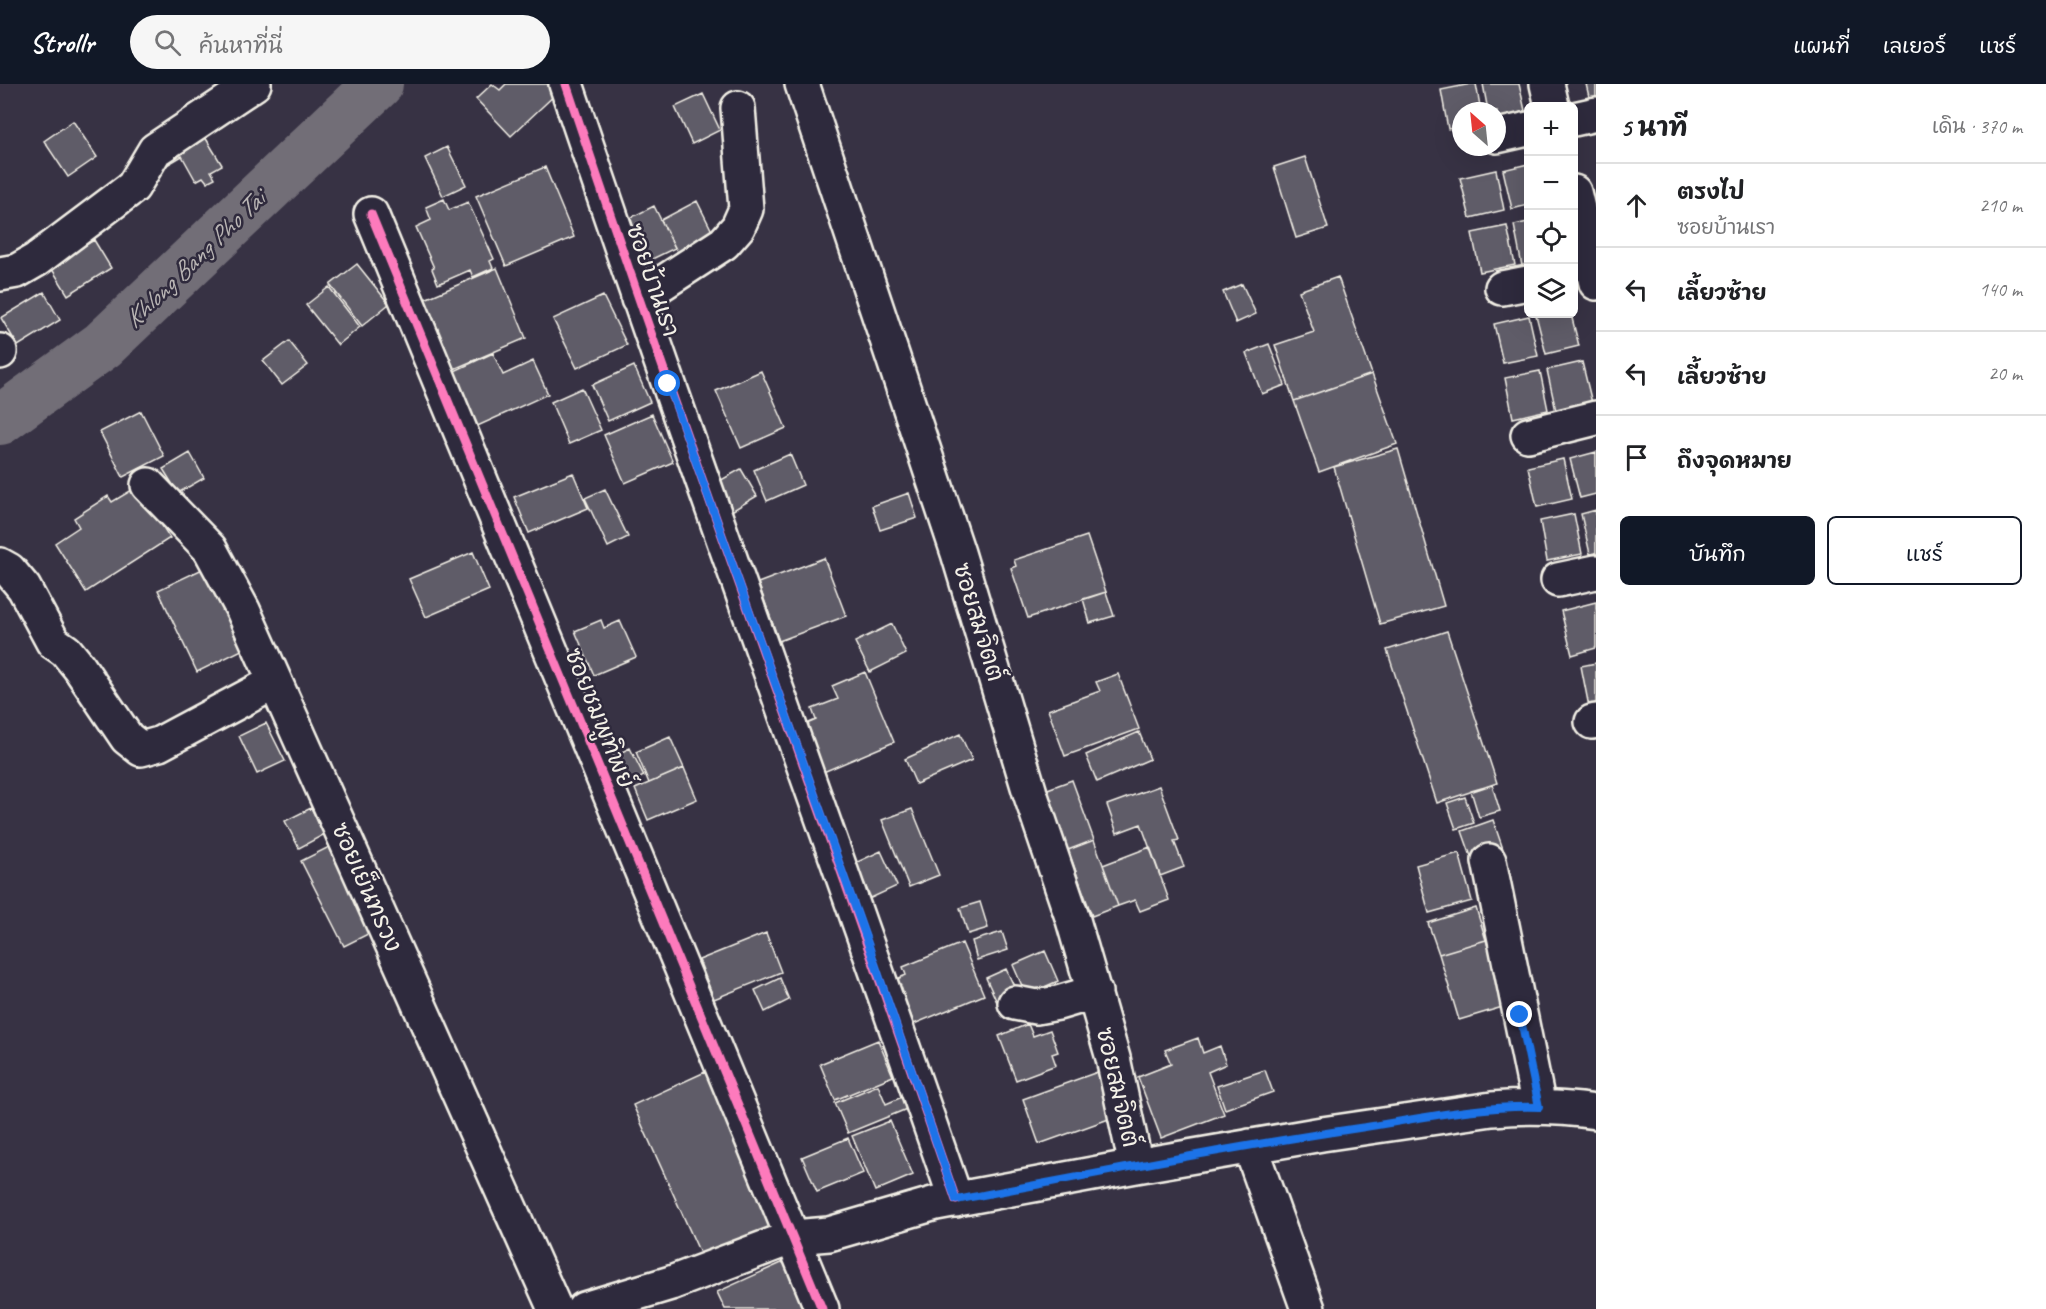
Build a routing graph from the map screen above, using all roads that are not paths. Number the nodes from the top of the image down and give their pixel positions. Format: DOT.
graph roads {
  1 [pos="254,84"];
  2 [pos="566,84"];
  3 [pos="802,84"];
  4 [pos="1546,84"];
  5 [pos="1551,102"];
  6 [pos="738,108"];
  7 [pos="1596,114"];
  8 [pos="1578,118"];
  9 [pos="1524,130"];
  10 [pos="1506,134"];
  11 [pos="1578,210"];
  12 [pos="371,214"];
  13 [pos="0,274"];
  14 [pos="1590,274"];
  15 [pos="638,299"];
  16 [pos="1596,418"];
  17 [pos="1528,435"];
  18 [pos="148,485"];
  19 [pos="0,565"];
  20 [pos="1596,572"];
  21 [pos="1558,580"];
  22 [pos="275,682"];
  23 [pos="1489,861"];
  24 [pos="1095,992"];
  25 [pos="1015,1003"];
  26 [pos="1539,1107"];
  27 [pos="1596,1112"];
  28 [pos="1250,1146"];
  29 [pos="1136,1166"];
  30 [pos="956,1200"];
  31 [pos="793,1237"];
  32 [pos="555,1309"];
  33 [pos="584,1309"];
  34 [pos="822,1309"];
  35 [pos="1308,1309"];
  1 -- 13 [label="street"];
  2 -- 15 [label="street, ซอยบ้านเรา"];
  3 -- 24 [label="street, ซอยสมจิตต์"];
  4 -- 5 [label="street"];
  6 -- 15 [label="street"];
  7 -- 8 [label="street"];
  9 -- 10 [label="street"];
  11 -- 14 [label="street"];
  12 -- 31 [label="street, ซอยชมพูทิพย์"];
  15 -- 30 [label="street, ซอยบ้านเรา"];
  16 -- 17 [label="street"];
  18 -- 22 [label="street, ซอยเย็นทรวง"];
  19 -- 22 [label="street"];
  20 -- 21 [label="street"];
  22 -- 32 [label="street, ซอยเย็นทรวง"];
  23 -- 26 [label="street"];
  24 -- 25 [label="street"];
  24 -- 29 [label="street, ซอยสมจิตต์"];
  26 -- 27 [label="street"];
  26 -- 28 [label="street"];
  28 -- 29 [label="street"];
  28 -- 35 [label="street"];
  29 -- 30 [label="street"];
  30 -- 31 [label="street"];
  31 -- 33 [label="street"];
  31 -- 34 [label="street, ซอยชมพูทิพย์"];
}
